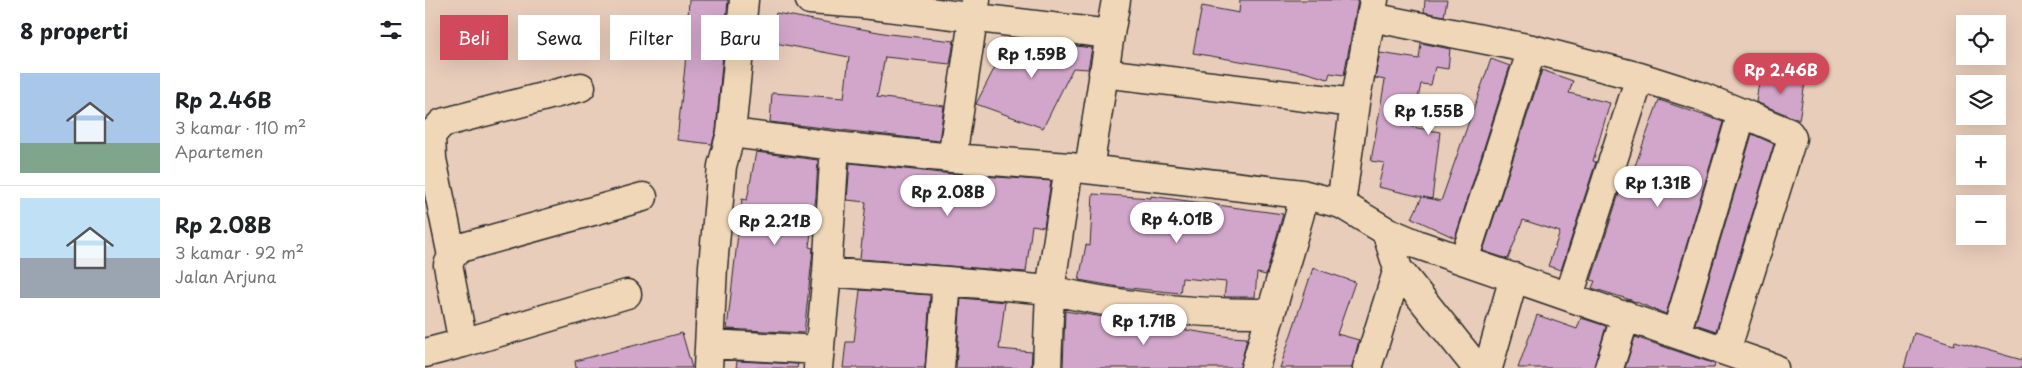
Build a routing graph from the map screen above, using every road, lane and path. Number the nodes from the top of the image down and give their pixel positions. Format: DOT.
graph roads {
  1 [pos="744,0"];
  2 [pos="810,0"];
  3 [pos="1116,0"];
  4 [pos="1372,8"];
  5 [pos="975,9"];
  6 [pos="1109,34"];
  7 [pos="1532,49"];
  8 [pos="1103,74"];
  9 [pos="1640,77"];
  10 [pos="581,87"];
  11 [pos="1355,103"];
  12 [pos="1742,113"];
  13 [pos="731,133"];
  14 [pos="835,146"];
  15 [pos="952,158"];
  16 [pos="1079,168"];
  17 [pos="1302,194"];
  18 [pos="643,197"];
  19 [pos="1341,204"];
  20 [pos="1386,231"];
  21 [pos="452,256"];
  22 [pos="1464,260"];
  23 [pos="1398,269"];
  24 [pos="827,272"];
  25 [pos="1514,277"];
  26 [pos="947,281"];
  27 [pos="1049,290"];
  28 [pos="627,294"];
  29 [pos="1569,296"];
  30 [pos="1271,313"];
  31 [pos="1626,315"];
  32 [pos="1676,334"];
  33 [pos="463,343"];
  34 [pos="425,353"];
  35 [pos="1451,355"];
  36 [pos="709,356"];
  37 [pos="1733,358"];
  38 [pos="819,359"];
  39 [pos="940,368"];
  40 [pos="1047,368"];
  41 [pos="1255,368"];
  42 [pos="1367,368"];
  43 [pos="1477,368"];
  44 [pos="1488,368"];
  45 [pos="1609,368"];
  46 [pos="1774,368"];
  1 -- 13 [label="street"];
  2 -- 5 [label="street"];
  3 -- 6 [label="street"];
  4 -- 7 [label="street"];
  4 -- 11 [label="street"];
  5 -- 6 [label="street"];
  5 -- 15 [label="street"];
  6 -- 8 [label="street"];
  7 -- 9 [label="street"];
  7 -- 22 [label="street"];
  8 -- 11 [label="street"];
  8 -- 16 [label="street"];
  9 -- 12 [label="street"];
  9 -- 29 [label="street"];
  10 -- 21 [label="street"];
  11 -- 19 [label="street"];
  12 -- 32 [label="street"];
  12 -- 37 [label="street"];
  13 -- 14 [label="street"];
  13 -- 36 [label="street"];
  14 -- 15 [label="street"];
  14 -- 24 [label="street"];
  15 -- 16 [label="street"];
  16 -- 17 [label="street"];
  16 -- 27 [label="street"];
  17 -- 19 [label="street"];
  17 -- 30 [label="street"];
  18 -- 21 [label="street"];
  19 -- 20 [label="street"];
  20 -- 22 [label="street"];
  20 -- 23 [label="street"];
  21 -- 33 [label="street"];
  22 -- 25 [label="street"];
  23 -- 35 [label="street"];
  23 -- 42 [label="street"];
  24 -- 26 [label="street"];
  24 -- 38 [label="street"];
  25 -- 29 [label="street"];
  25 -- 44 [label="street"];
  26 -- 27 [label="street"];
  26 -- 39 [label="street"];
  27 -- 30 [label="street"];
  27 -- 40 [label="street"];
  28 -- 33 [label="street"];
  29 -- 31 [label="street"];
  30 -- 41 [label="street"];
  31 -- 32 [label="street"];
  31 -- 45 [label="street"];
  32 -- 37 [label="street"];
  33 -- 34 [label="street"];
  35 -- 43 [label="street"];
  36 -- 38 [label="street"];
  37 -- 46 [label="street"];
}
